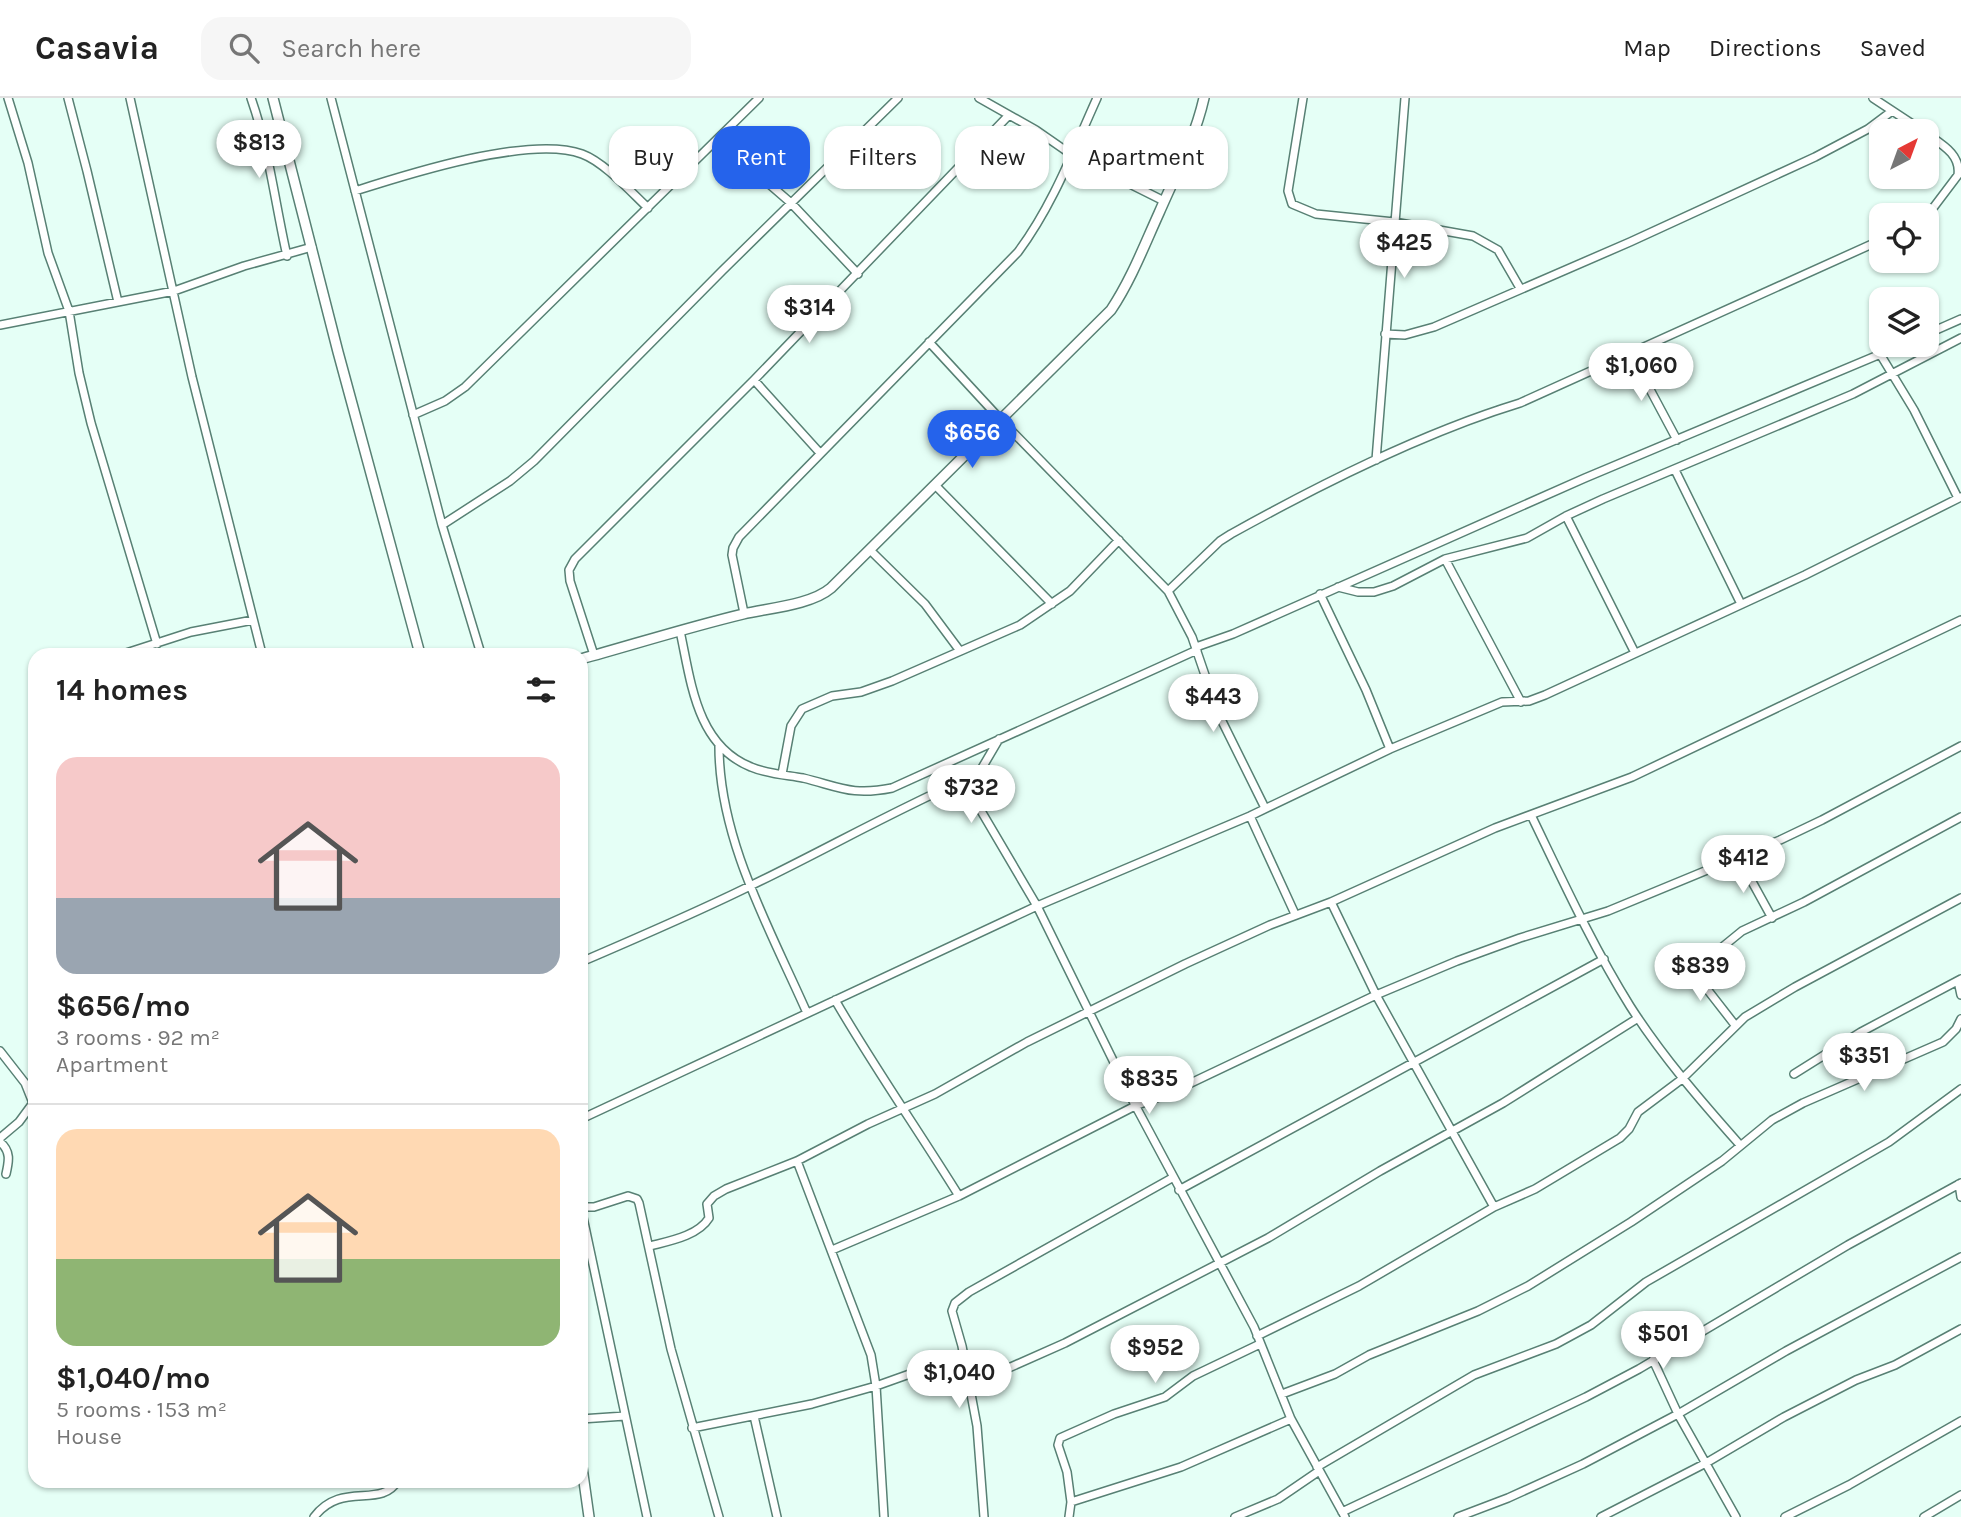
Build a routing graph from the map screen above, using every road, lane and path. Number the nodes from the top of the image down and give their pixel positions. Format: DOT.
graph roads {
  1 [pos="8,98"];
  2 [pos="68,98"];
  3 [pos="130,98"];
  4 [pos="251,98"];
  5 [pos="273,98"];
  6 [pos="331,98"];
  7 [pos="759,98"];
  8 [pos="898,98"];
  9 [pos="979,98"];
  10 [pos="1097,98"];
  11 [pos="1204,98"];
  12 [pos="1303,98"];
  13 [pos="1405,98"];
  14 [pos="1873,98"];
  15 [pos="1892,111"];
  16 [pos="1009,115"];
  17 [pos="1905,119"];
  18 [pos="732,126"];
  19 [pos="1085,126"];
  20 [pos="1939,143"];
  21 [pos="712,146"];
  22 [pos="1063,149"];
  23 [pos="1960,168"];
  24 [pos="1063,174"];
  25 [pos="775,189"];
  26 [pos="1140,189"];
  27 [pos="355,191"];
  28 [pos="1164,201"];
  29 [pos="791,203"];
  30 [pos="1937,203"];
  31 [pos="648,208"];
  32 [pos="1394,222"];
  33 [pos="1869,245"];
  34 [pos="312,247"];
  35 [pos="287,256"];
  36 [pos="858,274"];
  37 [pos="1520,288"];
  38 [pos="174,291"];
  39 [pos="118,302"];
  40 [pos="69,311"];
  41 [pos="1961,319"];
  42 [pos="0,325"];
  43 [pos="1939,329"];
  44 [pos="1385,334"];
  45 [pos="1961,338"];
  46 [pos="929,342"];
  47 [pos="1630,352"];
  48 [pos="1873,357"];
  49 [pos="1882,357"];
  50 [pos="1894,374"];
  51 [pos="754,380"];
  52 [pos="413,415"];
  53 [pos="1001,420"];
  54 [pos="1676,440"];
  55 [pos="820,453"];
  56 [pos="1376,460"];
  57 [pos="1675,470"];
  58 [pos="935,485"];
  59 [pos="1960,498"];
  60 [pos="1566,516"];
  61 [pos="442,524"];
  62 [pos="1119,540"];
  63 [pos="871,551"];
  64 [pos="1445,559"];
  65 [pos="1337,587"];
  66 [pos="1168,591"];
  67 [pos="1320,594"];
  68 [pos="1052,604"];
  69 [pos="1741,604"];
  70 [pos="744,614"];
  71 [pos="253,620"];
  72 [pos="1961,620"];
  73 [pos="680,631"];
  74 [pos="157,643"];
  75 [pos="142,648"];
  76 [pos="260,648"];
  77 [pos="418,648"];
  78 [pos="479,648"];
  79 [pos="1196,648"];
  80 [pos="960,652"];
  81 [pos="1635,653"];
  82 [pos="594,655"];
  83 [pos="588,657"];
  84 [pos="1521,702"];
  85 [pos="999,739"];
  86 [pos="719,746"];
  87 [pos="1961,746"];
  88 [pos="1390,749"];
  89 [pos="979,772"];
  90 [pos="782,774"];
  91 [pos="1265,808"];
  92 [pos="1531,815"];
  93 [pos="1250,816"];
  94 [pos="1961,817"];
  95 [pos="1739,858"];
  96 [pos="750,886"];
  97 [pos="1961,898"];
  98 [pos="1331,902"];
  99 [pos="1037,906"];
  100 [pos="1295,914"];
  101 [pos="1772,918"];
  102 [pos="1582,919"];
  103 [pos="588,959"];
  104 [pos="1604,959"];
  105 [pos="1959,980"];
  106 [pos="1376,995"];
  107 [pos="1961,995"];
  108 [pos="835,1000"];
  109 [pos="1087,1011"];
  110 [pos="807,1013"];
  111 [pos="1638,1018"];
  112 [pos="1961,1019"];
  113 [pos="1735,1025"];
  114 [pos="0,1051"];
  115 [pos="1413,1063"];
  116 [pos="1794,1074"];
  117 [pos="1682,1079"];
  118 [pos="28,1089"];
  119 [pos="1961,1089"];
  120 [pos="1135,1107"];
  121 [pos="903,1108"];
  122 [pos="28,1112"];
  123 [pos="588,1116"];
  124 [pos="1450,1131"];
  125 [pos="0,1140"];
  126 [pos="1740,1145"];
  127 [pos="797,1161"];
  128 [pos="6,1174"];
  129 [pos="1172,1178"];
  130 [pos="1960,1183"];
  131 [pos="1180,1190"];
  132 [pos="958,1196"];
  133 [pos="1961,1197"];
  134 [pos="588,1207"];
  135 [pos="1494,1207"];
  136 [pos="588,1240"];
  137 [pos="650,1246"];
  138 [pos="832,1250"];
  139 [pos="1961,1257"];
  140 [pos="1221,1264"];
  141 [pos="1961,1329"];
  142 [pos="1258,1340"];
  143 [pos="963,1355"];
  144 [pos="1653,1360"];
  145 [pos="876,1386"];
  146 [pos="968,1387"];
  147 [pos="1282,1394"];
  148 [pos="1678,1414"];
  149 [pos="625,1416"];
  150 [pos="754,1416"];
  151 [pos="588,1419"];
  152 [pos="1291,1419"];
  153 [pos="1961,1421"];
  154 [pos="692,1428"];
  155 [pos="1706,1462"];
  156 [pos="1318,1469"];
  157 [pos="391,1488"];
  158 [pos="585,1488"];
  159 [pos="1961,1494"];
  160 [pos="1071,1502"];
  161 [pos="1343,1514"];
  162 [pos="314,1517"];
  163 [pos="589,1517"];
  164 [pos="647,1517"];
  165 [pos="719,1517"];
  166 [pos="777,1517"];
  167 [pos="884,1517"];
  168 [pos="984,1517"];
  169 [pos="1069,1517"];
  170 [pos="1235,1517"];
  171 [pos="1458,1517"];
  172 [pos="1601,1517"];
  173 [pos="1736,1517"];
  174 [pos="1784,1517"];
  175 [pos="1924,1517"];
  1 -- 40 [label="street"];
  2 -- 39 [label="street"];
  3 -- 38 [label="street"];
  4 -- 35 [label="street"];
  5 -- 34 [label="street"];
  6 -- 27 [label="street"];
  7 -- 18 [label="street"];
  8 -- 29 [label="street"];
  9 -- 16 [label="street"];
  10 -- 19 [label="street"];
  11 -- 28 [label="street"];
  12 -- 32 [label="street"];
  13 -- 32 [label="street"];
  14 -- 15 [label="street"];
  15 -- 17 [label="street"];
  15 -- 37 [label="street"];
  16 -- 22 [label="street"];
  16 -- 36 [label="street"];
  20 -- 23 [label="street"];
  21 -- 31 [label="street"];
  23 -- 30 [label="street"];
  24 -- 46 [label="street"];
  25 -- 29 [label="street"];
  26 -- 28 [label="street"];
  27 -- 31 [label="street"];
  27 -- 52 [label="street"];
  28 -- 53 [label="street"];
  29 -- 36 [label="street"];
  29 -- 61 [label="street"];
  31 -- 52 [label="street"];
  32 -- 37 [label="street"];
  32 -- 44 [label="street"];
  33 -- 47 [label="street"];
  34 -- 35 [label="street"];
  34 -- 77 [label="street"];
  35 -- 38 [label="street"];
  36 -- 51 [label="street"];
  37 -- 44 [label="street"];
  38 -- 39 [label="street"];
  38 -- 71 [label="street"];
  39 -- 40 [label="street"];
  40 -- 42 [label="street"];
  40 -- 74 [label="street"];
  41 -- 43 [label="street"];
  44 -- 56 [label="street"];
  45 -- 50 [label="street"];
  46 -- 53 [label="street"];
  46 -- 55 [label="street"];
  47 -- 54 [label="street"];
  47 -- 56 [label="street"];
  48 -- 54 [label="street"];
  49 -- 50 [label="street"];
  50 -- 57 [label="street"];
  50 -- 59 [label="street"];
  51 -- 55 [label="street"];
  51 -- 82 [label="street"];
  52 -- 61 [label="street"];
  53 -- 58 [label="street"];
  53 -- 62 [label="street"];
  54 -- 65 [label="street"];
  55 -- 70 [label="street"];
  56 -- 66 [label="street"];
  57 -- 60 [label="street"];
  57 -- 69 [label="street"];
  58 -- 63 [label="street"];
  58 -- 68 [label="street"];
  59 -- 69 [label="street"];
  60 -- 64 [label="street"];
  60 -- 81 [label="street"];
  61 -- 78 [label="street"];
  62 -- 66 [label="street"];
  62 -- 68 [label="street"];
  63 -- 70 [label="street"];
  63 -- 80 [label="street"];
  64 -- 65 [label="street"];
  64 -- 84 [label="street"];
  65 -- 67 [label="street"];
  66 -- 79 [label="street"];
  67 -- 79 [label="street"];
  67 -- 88 [label="street"];
  68 -- 80 [label="street"];
  69 -- 81 [label="street"];
  70 -- 73 [label="street"];
  71 -- 74 [label="street"];
  71 -- 76 [label="street"];
  72 -- 92 [label="street"];
  73 -- 82 [label="street"];
  73 -- 86 [label="street"];
  74 -- 75 [label="street"];
  79 -- 85 [label="street"];
  79 -- 91 [label="street"];
  80 -- 90 [label="street"];
  81 -- 84 [label="street"];
  82 -- 83 [label="street"];
  84 -- 88 [label="street"];
  85 -- 89 [label="street"];
  85 -- 90 [label="street"];
  86 -- 90 [label="street"];
  86 -- 96 [label="street"];
  87 -- 95 [label="street"];
  88 -- 91 [label="street"];
  89 -- 96 [label="street"];
  89 -- 99 [label="street"];
  91 -- 93 [label="street"];
  92 -- 98 [label="street"];
  92 -- 102 [label="street"];
  93 -- 99 [label="street"];
  93 -- 100 [label="street"];
  94 -- 101 [label="street"];
  95 -- 101 [label="street"];
  95 -- 102 [label="street"];
  96 -- 103 [label="street"];
  96 -- 110 [label="street"];
  97 -- 113 [label="street"];
  98 -- 100 [label="street"];
  98 -- 106 [label="street"];
  99 -- 108 [label="street"];
  99 -- 109 [label="street"];
  100 -- 109 [label="street"];
  101 -- 113 [label="street"];
  102 -- 104 [label="street"];
  102 -- 106 [label="street"];
  104 -- 111 [label="street"];
  104 -- 115 [label="street"];
  105 -- 107 [label="street"];
  105 -- 116 [label="street"];
  106 -- 115 [label="street"];
  106 -- 120 [label="street"];
  108 -- 110 [label="street"];
  108 -- 121 [label="street"];
  109 -- 120 [label="street"];
  109 -- 121 [label="street"];
  110 -- 123 [label="street"];
  111 -- 117 [label="street"];
  111 -- 124 [label="street"];
  112 -- 126 [label="street"];
  113 -- 117 [label="street"];
  114 -- 118 [label="street"];
  115 -- 124 [label="street"];
  115 -- 131 [label="street"];
  117 -- 126 [label="street"];
  117 -- 135 [label="street"];
  119 -- 156 [label="street"];
  120 -- 129 [label="street"];
  120 -- 132 [label="street"];
  121 -- 127 [label="street"];
  121 -- 132 [label="street"];
  122 -- 125 [label="street"];
  124 -- 135 [label="street"];
  124 -- 140 [label="street"];
  125 -- 128 [label="street"];
  126 -- 147 [label="street"];
  127 -- 137 [label="street"];
  127 -- 138 [label="street"];
  129 -- 131 [label="street"];
  129 -- 143 [label="street"];
  130 -- 133 [label="street"];
  130 -- 144 [label="street"];
  131 -- 140 [label="street"];
  132 -- 138 [label="street"];
  134 -- 137 [label="street"];
  135 -- 142 [label="street"];
  136 -- 149 [label="street"];
  137 -- 154 [label="street"];
  138 -- 145 [label="street"];
  139 -- 148 [label="street"];
  140 -- 142 [label="street"];
  140 -- 146 [label="street"];
  141 -- 155 [label="street"];
  142 -- 147 [label="street"];
  142 -- 160 [label="street"];
  143 -- 145 [label="street"];
  143 -- 146 [label="street"];
  144 -- 148 [label="street"];
  144 -- 161 [label="street"];
  145 -- 150 [label="street"];
  145 -- 167 [label="street"];
  146 -- 168 [label="street"];
  147 -- 152 [label="street"];
  148 -- 155 [label="street"];
  148 -- 171 [label="street"];
  149 -- 151 [label="street"];
  149 -- 164 [label="street"];
  150 -- 154 [label="street"];
  150 -- 166 [label="street"];
  152 -- 156 [label="street"];
  152 -- 160 [label="street"];
  153 -- 174 [label="street"];
  154 -- 165 [label="street"];
  155 -- 172 [label="street"];
  155 -- 173 [label="street"];
  156 -- 161 [label="street"];
  156 -- 170 [label="street"];
  157 -- 162 [label="street"];
  158 -- 163 [label="street"];
  159 -- 175 [label="street"];
  160 -- 169 [label="street"];
}
